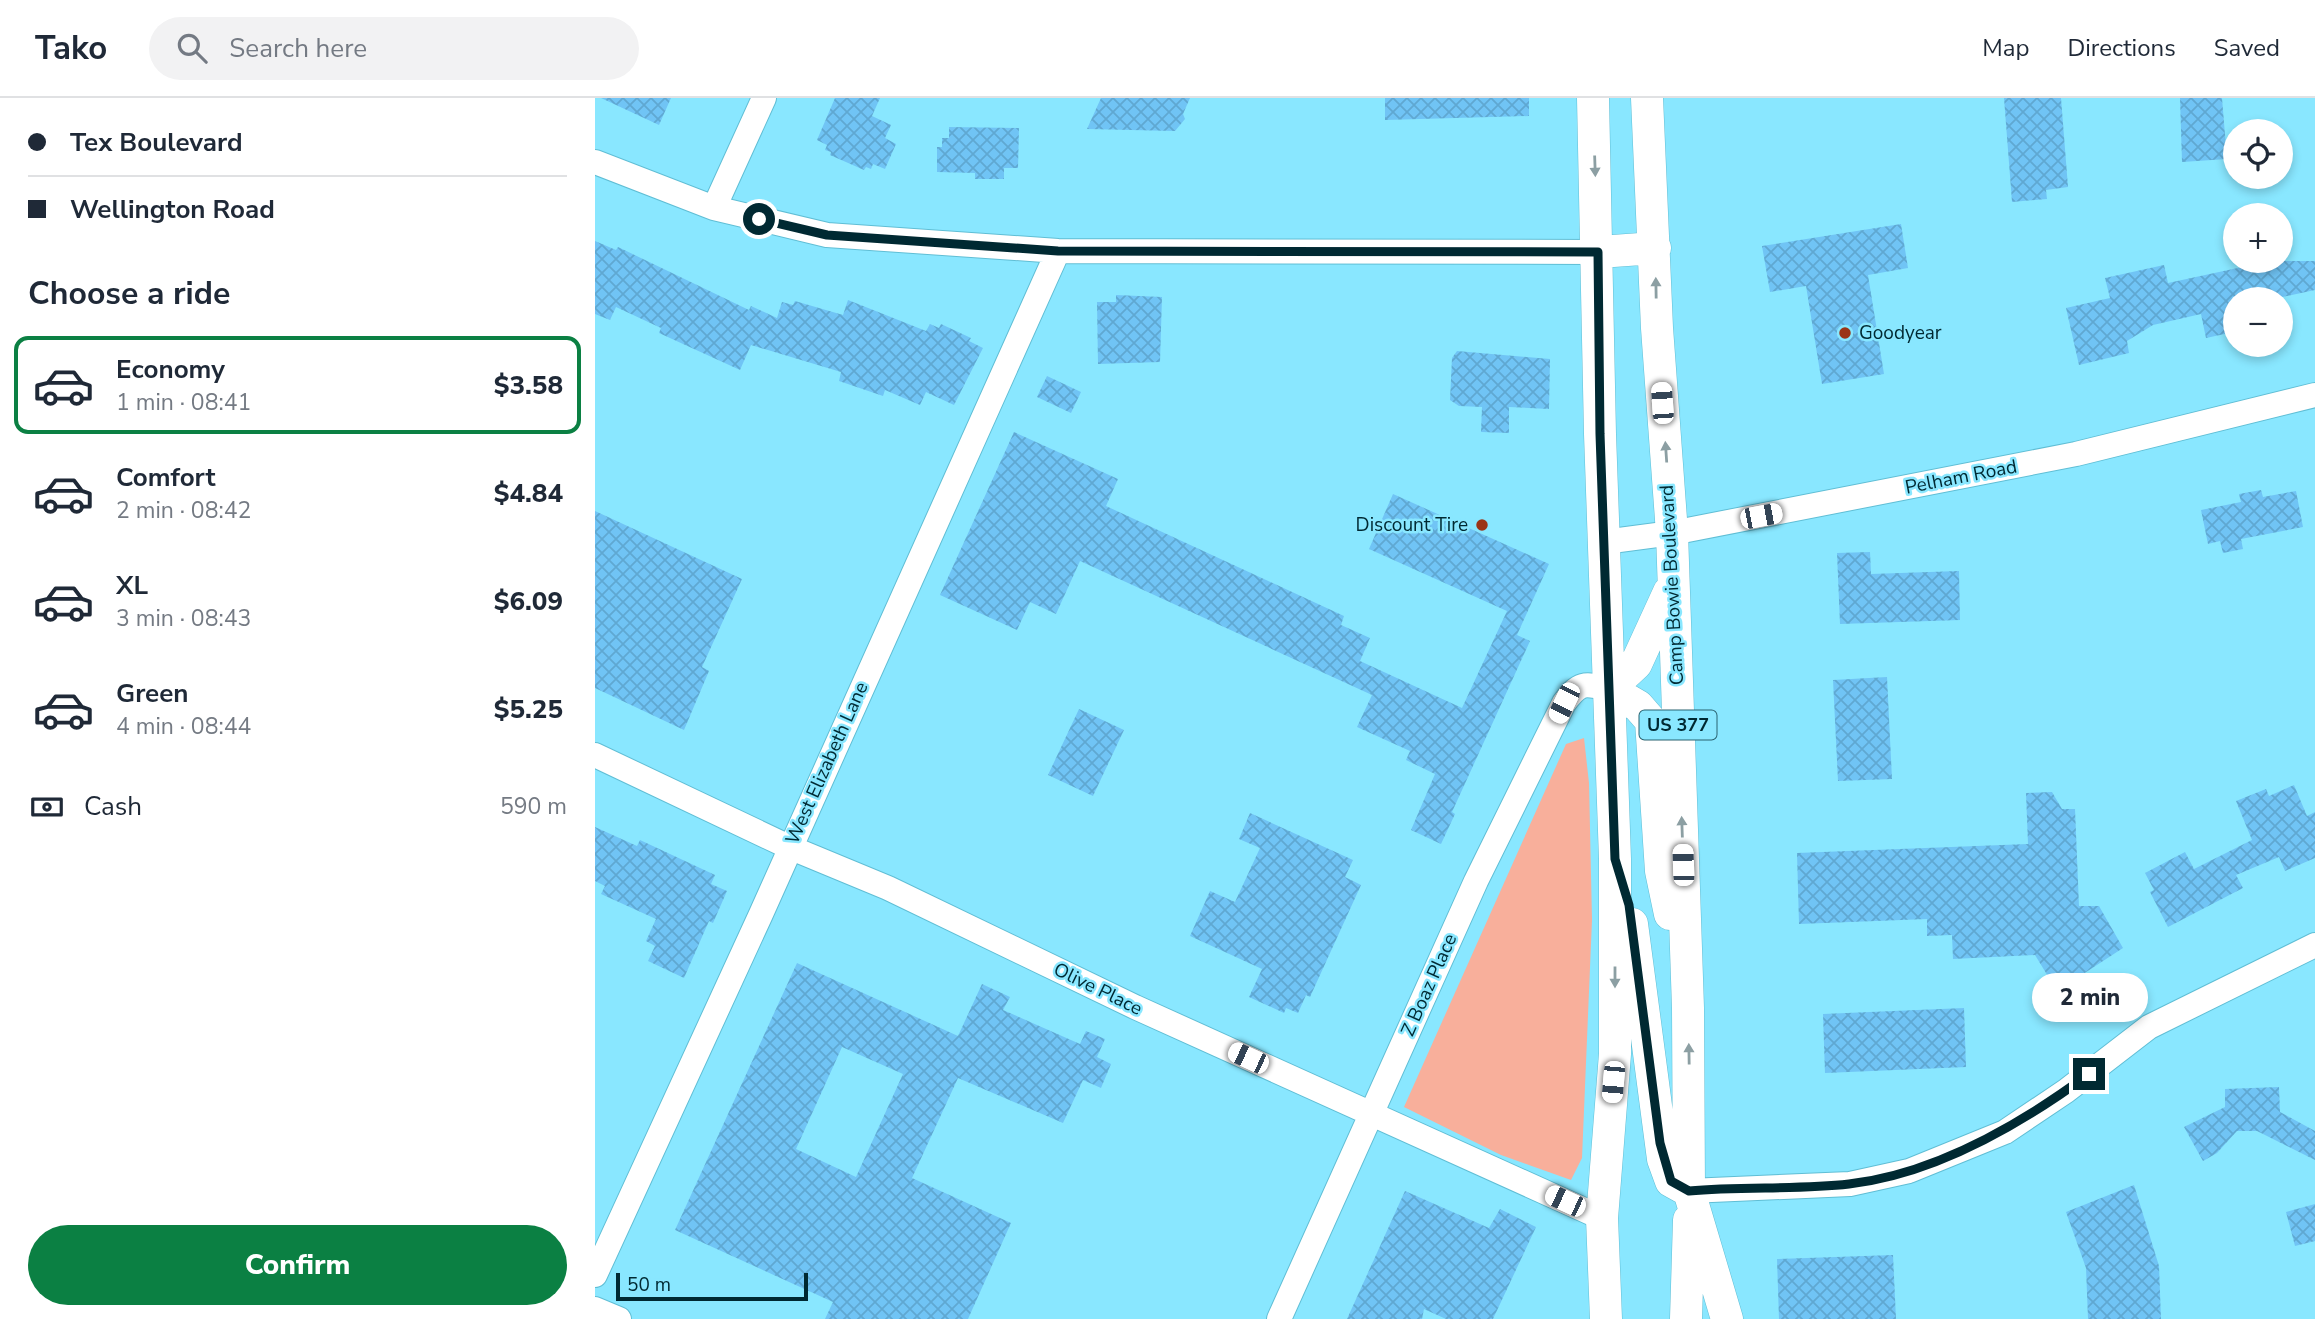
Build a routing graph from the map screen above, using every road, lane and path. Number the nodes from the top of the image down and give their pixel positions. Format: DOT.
graph roads {
  1 [pos="764,98"];
  2 [pos="1593,98"];
  3 [pos="1647,98"];
  4 [pos="595,162"];
  5 [pos="714,208"];
  6 [pos="1655,248"];
  7 [pos="1058,251"];
  8 [pos="1598,252"];
  9 [pos="2315,395"];
  10 [pos="1672,533"];
  11 [pos="1604,542"];
  12 [pos="1674,581"];
  13 [pos="1609,689"];
  14 [pos="595,755"];
  15 [pos="789,847"];
  16 [pos="1615,859"];
  17 [pos="1686,935"];
  18 [pos="2315,945"];
  19 [pos="1371,1112"];
  20 [pos="1689,1191"];
  21 [pos="1602,1218"];
  22 [pos="595,1275"];
  23 [pos="595,1309"];
  24 [pos="619,1319"];
  25 [pos="1279,1319"];
  26 [pos="1591,1319"];
  27 [pos="1606,1319"];
  28 [pos="1686,1319"];
  29 [pos="1727,1319"];
  1 -- 5 [label="street"];
  2 -- 8 [label="main road, US 377, one-way"];
  3 -- 6 [label="main road, Camp Bowie Boulevard / US 377"];
  4 -- 5 [label="street"];
  5 -- 7 [label="street"];
  6 -- 8 [label="main road"];
  10 -- 6 [label="main road, Camp Bowie Boulevard / US 377, one-way"];
  7 -- 8 [label="street"];
  7 -- 15 [label="street, West Elizabeth Lane"];
  8 -- 11 [label="main road, US 377"];
  9 -- 10 [label="street, Pelham Road"];
  10 -- 11 [label="street, Pelham Road"];
  10 -- 12 [label="main road, Camp Bowie Boulevard / US 377"];
  11 -- 13 [label="main road, US 377"];
  12 -- 13 [label="main road"];
  17 -- 12 [label="main road, Camp Bowie Boulevard / US 377, one-way"];
  13 -- 16 [label="main road, US 377"];
  13 -- 17 [label="main road"];
  13 -- 19 [label="street, Z Boaz Place"];
  14 -- 15 [label="street, Olive Place"];
  15 -- 19 [label="street, Olive Place"];
  15 -- 22 [label="street, West Elizabeth Lane"];
  16 -- 20 [label="main road"];
  16 -- 21 [label="main road, US 377, one-way"];
  20 -- 17 [label="main road, Camp Bowie Boulevard / US 377, one-way"];
  18 -- 20 [label="street"];
  19 -- 21 [label="street, Olive Place"];
  19 -- 25 [label="street, Z Boaz Place"];
  20 -- 28 [label="main road"];
  20 -- 29 [label="main road, Camp Bowie Boulevard / US 377"];
  21 -- 26 [label="main road"];
  21 -- 27 [label="main road, US 377"];
  23 -- 24 [label="street"];
}
